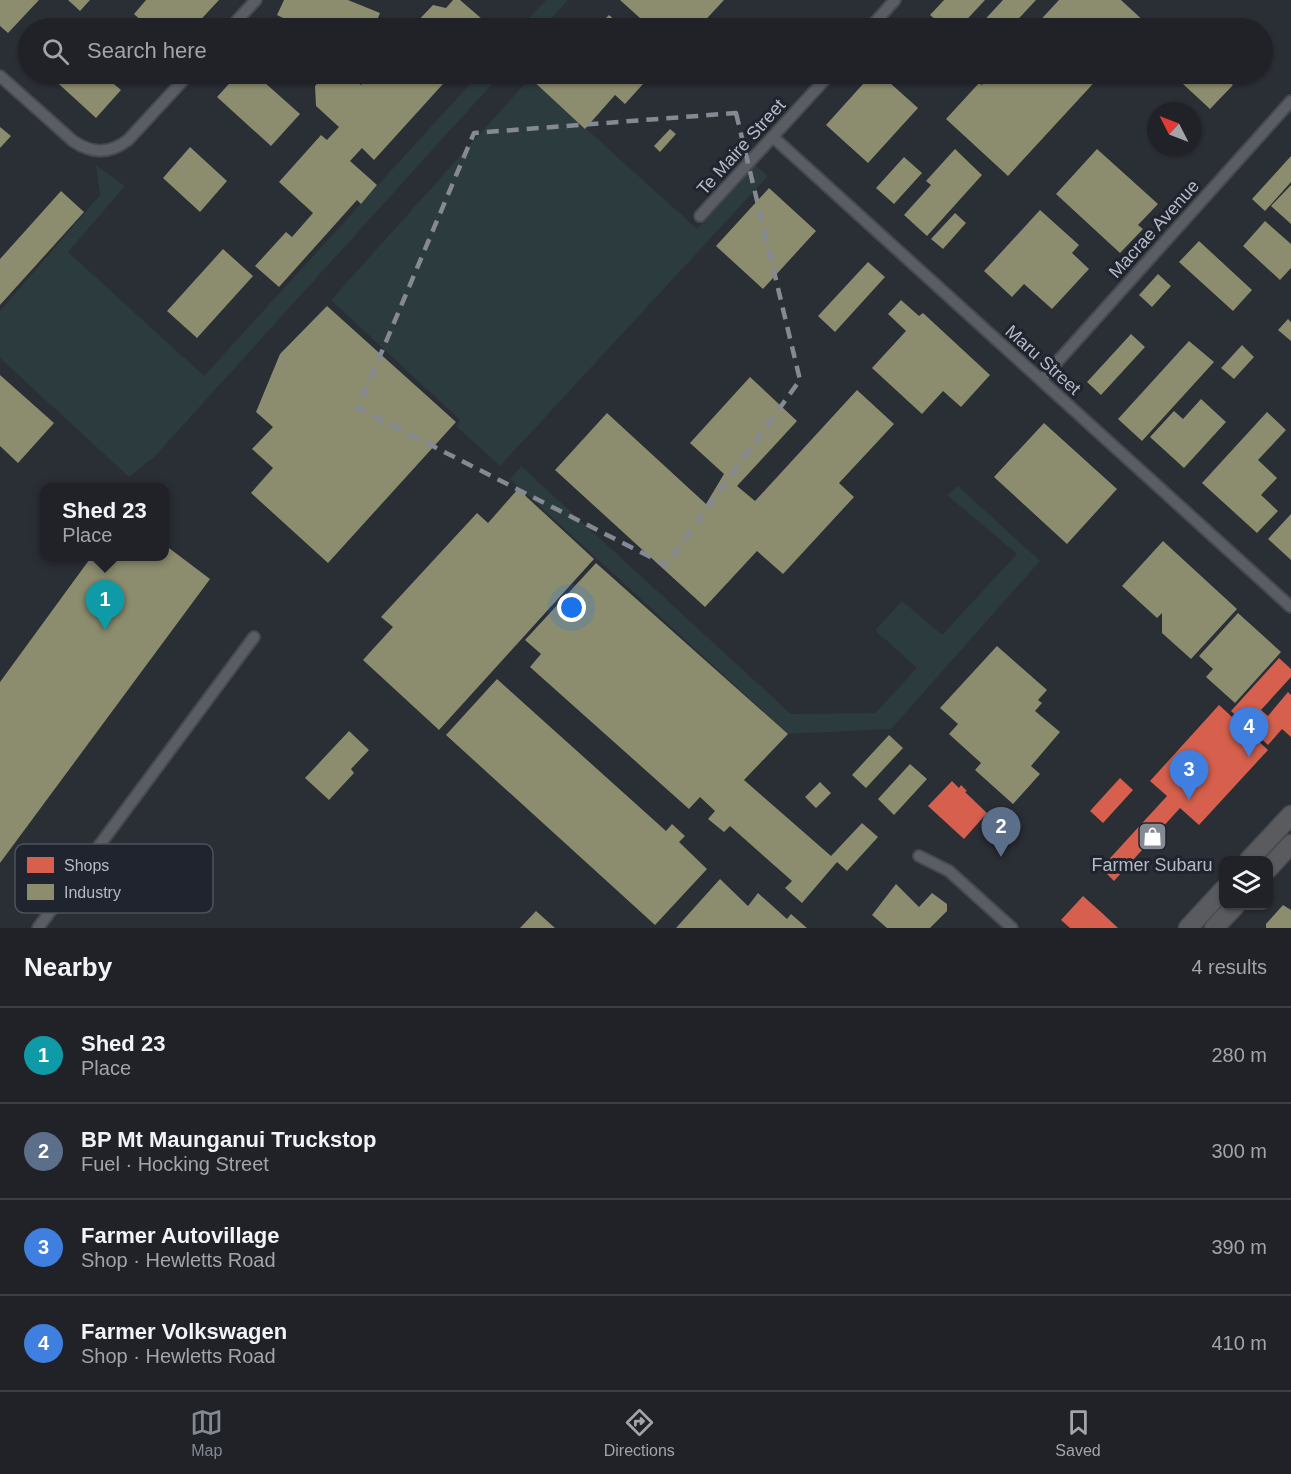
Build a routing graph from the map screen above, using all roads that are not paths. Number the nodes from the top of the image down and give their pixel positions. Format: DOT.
graph roads {
  1 [pos="256,0"];
  2 [pos="895,0"];
  3 [pos="239,18"];
  4 [pos="879,18"];
  5 [pos="0,76"];
  6 [pos="180,84"];
  7 [pos="821,84"];
  8 [pos="1291,100"];
  9 [pos="773,136"];
  10 [pos="700,216"];
  11 [pos="1041,380"];
  12 [pos="1291,607"];
  13 [pos="254,637"];
  14 [pos="1291,815"];
  15 [pos="100,844"];
  16 [pos="1291,844"];
  17 [pos="919,856"];
  18 [pos="1254,856"];
  19 [pos="1273,864"];
  20 [pos="1219,894"];
  21 [pos="1231,910"];
  22 [pos="49,913"];
  23 [pos="38,928"];
  24 [pos="1012,928"];
  25 [pos="1188,928"];
  26 [pos="1214,928"];
  1 -- 3 [label="street"];
  2 -- 4 [label="street"];
  5 -- 6 [label="street"];
  7 -- 9 [label="street, Te Maire Street"];
  8 -- 11 [label="street, Macrae Avenue"];
  9 -- 10 [label="street, Te Maire Street"];
  9 -- 11 [label="street, Maru Street"];
  11 -- 12 [label="street, Maru Street"];
  13 -- 15 [label="street"];
  14 -- 18 [label="highway"];
  16 -- 19 [label="highway"];
  17 -- 24 [label="street"];
  20 -- 25 [label="highway"];
  21 -- 26 [label="highway"];
  22 -- 23 [label="street"];
}
